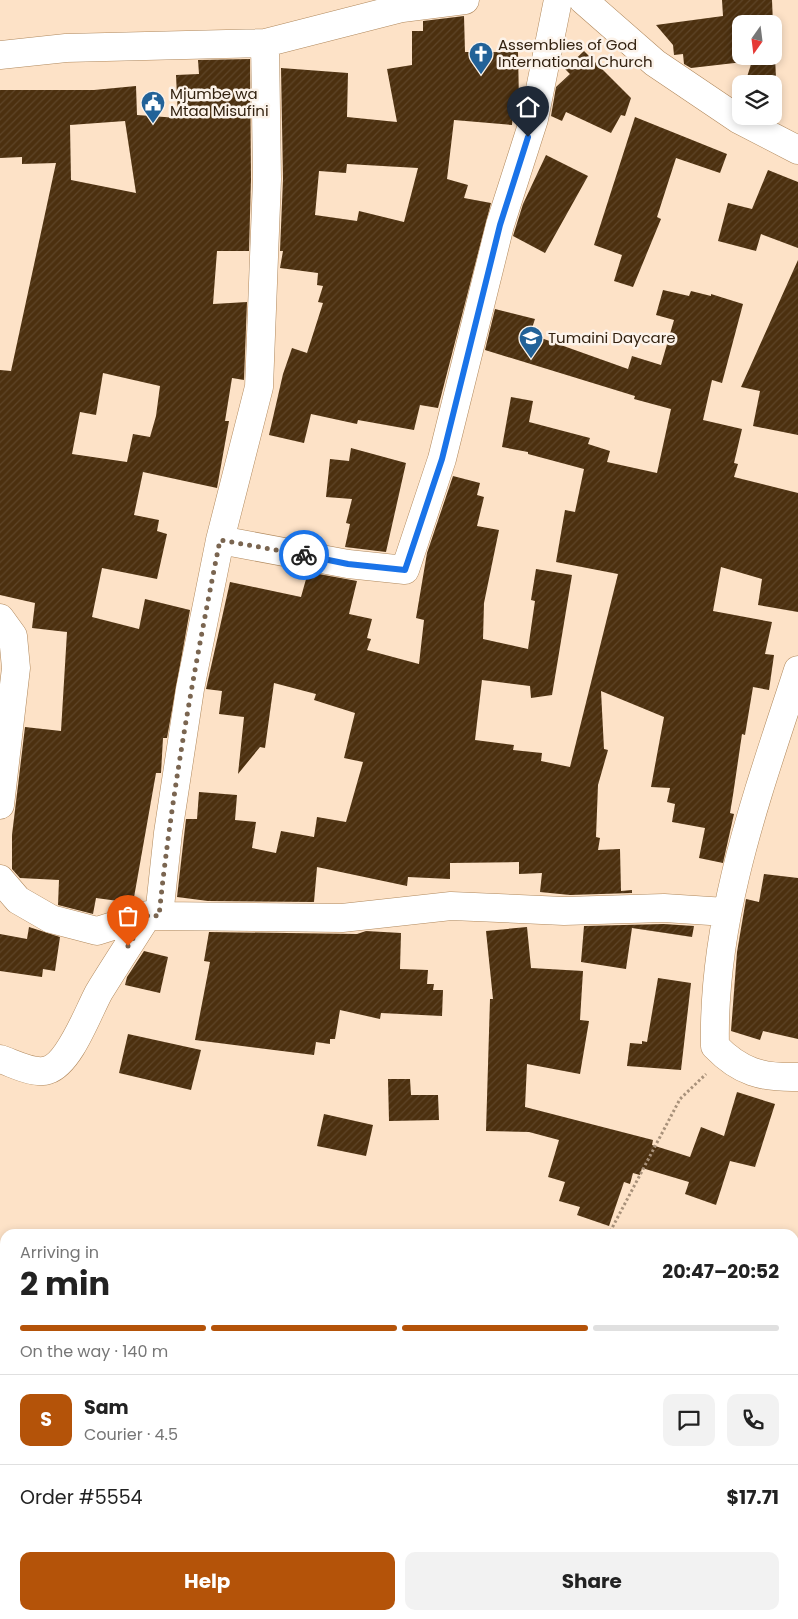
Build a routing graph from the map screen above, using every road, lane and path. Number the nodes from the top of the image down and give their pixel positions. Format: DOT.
graph roads {
  1 [pos="465,0"];
  2 [pos="558,0"];
  3 [pos="583,0"];
  4 [pos="265,43"];
  5 [pos="0,55"];
  6 [pos="798,150"];
  7 [pos="220,540"];
  8 [pos="0,618"];
  9 [pos="798,670"];
  10 [pos="0,805"];
  11 [pos="0,879"];
  12 [pos="726,912"];
  13 [pos="154,915"];
  14 [pos="724,1055"];
  15 [pos="0,1059"];
  16 [pos="798,1076"];
  17 [pos="612,1229"];
  1 -- 4 [label="street"];
  2 -- 7 [label="street"];
  3 -- 6 [label="street"];
  4 -- 5 [label="street"];
  4 -- 7 [label="street"];
  7 -- 13 [label="street"];
  8 -- 10 [label="street"];
  9 -- 12 [label="street"];
  11 -- 13 [label="street"];
  12 -- 13 [label="street"];
  12 -- 14 [label="street"];
  13 -- 15 [label="street"];
  14 -- 16 [label="street"];
  14 -- 17 [label="path"];
}
